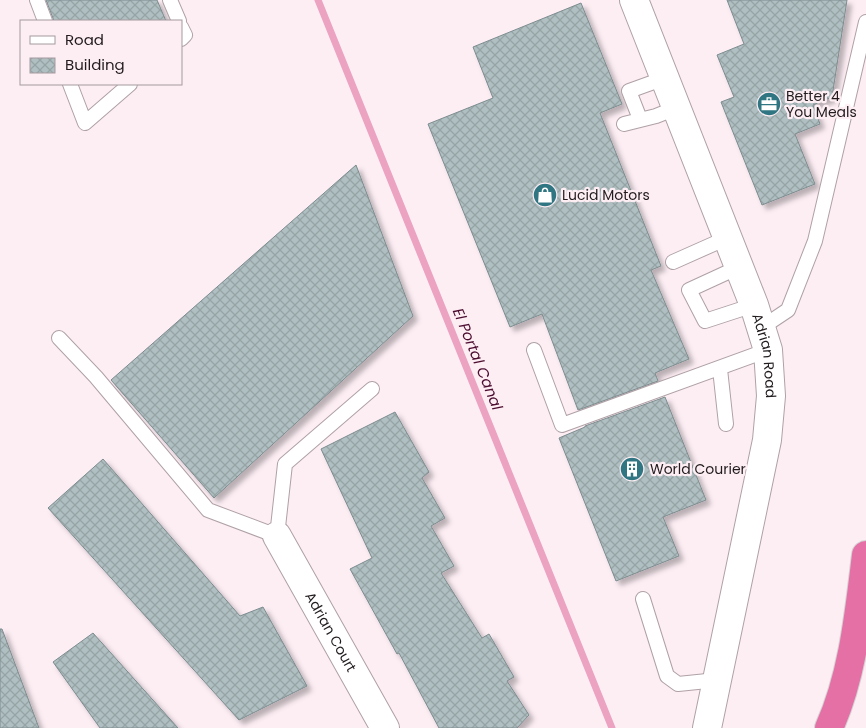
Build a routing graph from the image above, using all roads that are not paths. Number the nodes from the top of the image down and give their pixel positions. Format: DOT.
graph roads {
  1 [pos="37,0"];
  2 [pos="170,0"];
  3 [pos="634,0"];
  4 [pos="45,20"];
  5 [pos="179,20"];
  6 [pos="866,22"];
  7 [pos="665,78"];
  8 [pos="70,85"];
  9 [pos="129,85"];
  10 [pos="676,108"];
  11 [pos="640,119"];
  12 [pos="624,124"];
  13 [pos="727,238"];
  14 [pos="673,262"];
  15 [pos="739,267"];
  16 [pos="761,328"];
  17 [pos="59,338"];
  18 [pos="534,350"];
  19 [pos="720,369"];
  20 [pos="372,389"];
  21 [pos="726,424"];
  22 [pos="277,536"];
  23 [pos="866,555"];
  24 [pos="643,599"];
  25 [pos="717,680"];
  26 [pos="385,728"];
  27 [pos="707,728"];
  28 [pos="829,728"];
  1 -- 4 [label="lane"];
  2 -- 5 [label="lane"];
  3 -- 7 [label="street, Adrian Road"];
  6 -- 16 [label="lane"];
  7 -- 10 [label="street, Adrian Road"];
  7 -- 11 [label="lane"];
  8 -- 9 [label="lane"];
  10 -- 11 [label="lane"];
  10 -- 13 [label="street, Adrian Road"];
  11 -- 12 [label="lane"];
  13 -- 14 [label="lane"];
  13 -- 15 [label="street, Adrian Road"];
  15 -- 16 [label="street, Adrian Road"];
  15 -- 16 [label="lane"];
  16 -- 19 [label="lane"];
  16 -- 25 [label="street, Adrian Road"];
  17 -- 22 [label="lane"];
  18 -- 19 [label="lane"];
  19 -- 21 [label="lane"];
  20 -- 22 [label="lane"];
  22 -- 26 [label="street, Adrian Court"];
  23 -- 28 [label="highway"];
  24 -- 25 [label="lane"];
  25 -- 27 [label="street, Adrian Road"];
}
